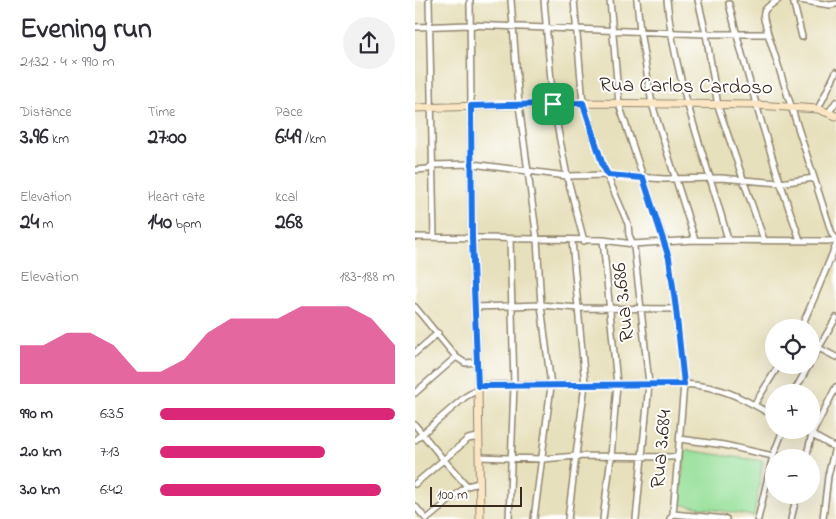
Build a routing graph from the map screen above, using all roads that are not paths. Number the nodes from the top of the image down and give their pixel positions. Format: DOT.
graph roads {
  1 [pos="429,0"];
  2 [pos="470,0"];
  3 [pos="511,0"];
  4 [pos="544,0"];
  5 [pos="574,0"];
  6 [pos="610,0"];
  7 [pos="637,0"];
  8 [pos="667,0"];
  9 [pos="698,0"];
  10 [pos="778,0"];
  11 [pos="793,0"];
  12 [pos="799,0"];
  13 [pos="729,4"];
  14 [pos="836,4"];
  15 [pos="469,25"];
  16 [pos="415,27"];
  17 [pos="430,27"];
  18 [pos="513,27"];
  19 [pos="545,28"];
  20 [pos="578,29"];
  21 [pos="613,30"];
  22 [pos="640,31"];
  23 [pos="670,32"];
  24 [pos="706,34"];
  25 [pos="736,34"];
  26 [pos="768,34"];
  27 [pos="802,37"];
  28 [pos="836,72"];
  29 [pos="836,102"];
  30 [pos="583,103"];
  31 [pos="553,104"];
  32 [pos="619,104"];
  33 [pos="652,104"];
  34 [pos="519,105"];
  35 [pos="686,105"];
  36 [pos="755,105"];
  37 [pos="471,106"];
  38 [pos="718,106"];
  39 [pos="791,106"];
  40 [pos="431,107"];
  41 [pos="415,108"];
  42 [pos="818,109"];
  43 [pos="833,114"];
  44 [pos="472,164"];
  45 [pos="432,165"];
  46 [pos="415,170"];
  47 [pos="528,170"];
  48 [pos="608,175"];
  49 [pos="567,176"];
  50 [pos="643,178"];
  51 [pos="710,178"];
  52 [pos="814,178"];
  53 [pos="676,179"];
  54 [pos="743,181"];
  55 [pos="780,183"];
  56 [pos="415,237"];
  57 [pos="434,237"];
  58 [pos="472,238"];
  59 [pos="510,239"];
  60 [pos="537,239"];
  61 [pos="603,240"];
  62 [pos="695,240"];
  63 [pos="728,240"];
  64 [pos="764,240"];
  65 [pos="800,240"];
  66 [pos="572,241"];
  67 [pos="584,241"];
  68 [pos="664,241"];
  69 [pos="836,242"];
  70 [pos="633,244"];
  71 [pos="541,305"];
  72 [pos="415,306"];
  73 [pos="511,306"];
  74 [pos="475,307"];
  75 [pos="578,308"];
  76 [pos="610,308"];
  77 [pos="641,309"];
  78 [pos="676,309"];
  79 [pos="836,318"];
  80 [pos="805,319"];
  81 [pos="438,333"];
  82 [pos="820,346"];
  83 [pos="820,349"];
  84 [pos="415,353"];
  85 [pos="456,357"];
  86 [pos="836,357"];
  87 [pos="477,362"];
  88 [pos="774,374"];
  89 [pos="585,384"];
  90 [pos="617,384"];
  91 [pos="649,384"];
  92 [pos="684,384"];
  93 [pos="514,385"];
  94 [pos="551,386"];
  95 [pos="836,387"];
  96 [pos="477,388"];
  97 [pos="415,393"];
  98 [pos="755,405"];
  99 [pos="765,411"];
  100 [pos="820,418"];
  101 [pos="415,425"];
  102 [pos="421,434"];
  103 [pos="478,437"];
  104 [pos="680,439"];
  105 [pos="820,439"];
  106 [pos="415,440"];
  107 [pos="836,448"];
  108 [pos="765,454"];
  109 [pos="576,456"];
  110 [pos="479,457"];
  111 [pos="511,457"];
  112 [pos="611,457"];
  113 [pos="641,457"];
  114 [pos="678,457"];
  115 [pos="443,459"];
  116 [pos="543,459"];
  117 [pos="479,483"];
  118 [pos="415,484"];
  119 [pos="467,486"];
  120 [pos="765,490"];
  121 [pos="795,504"];
  122 [pos="415,506"];
  123 [pos="671,516"];
  124 [pos="426,519"];
  125 [pos="480,519"];
  126 [pos="509,519"];
  127 [pos="534,519"];
  128 [pos="568,519"];
  129 [pos="603,519"];
  130 [pos="636,519"];
  131 [pos="726,519"];
  132 [pos="758,519"];
  133 [pos="791,519"];
  134 [pos="823,519"];
  1 -- 17 [label="street"];
  2 -- 15 [label="street"];
  3 -- 18 [label="street"];
  4 -- 19 [label="street"];
  5 -- 20 [label="street, Rua 3.686"];
  6 -- 21 [label="street, Rua 3.684"];
  7 -- 22 [label="street"];
  8 -- 23 [label="street"];
  9 -- 24 [label="street"];
  10 -- 26 [label="street"];
  11 -- 27 [label="street"];
  12 -- 14 [label="street"];
  13 -- 25 [label="street"];
  15 -- 17 [label="street"];
  15 -- 18 [label="street"];
  15 -- 37 [label="street"];
  16 -- 17 [label="street"];
  17 -- 40 [label="street"];
  18 -- 19 [label="street"];
  18 -- 34 [label="street"];
  19 -- 20 [label="street"];
  19 -- 31 [label="street"];
  20 -- 21 [label="street"];
  20 -- 30 [label="street, Rua 3.686"];
  21 -- 22 [label="street"];
  21 -- 32 [label="street, Rua 3.684"];
  22 -- 23 [label="street"];
  22 -- 33 [label="street"];
  23 -- 24 [label="street"];
  23 -- 35 [label="street"];
  24 -- 25 [label="street"];
  24 -- 38 [label="street"];
  25 -- 26 [label="street"];
  25 -- 36 [label="street"];
  26 -- 39 [label="street"];
  28 -- 42 [label="street"];
  29 -- 43 [label="street"];
  30 -- 31 [label="street, Rua Carlos Cardoso"];
  30 -- 32 [label="street, Rua Carlos Cardoso"];
  30 -- 48 [label="street, Rua 3.686"];
  31 -- 34 [label="street, Rua Carlos Cardoso"];
  31 -- 49 [label="street"];
  32 -- 33 [label="street, Rua Carlos Cardoso"];
  32 -- 50 [label="street, Rua 3.684"];
  33 -- 35 [label="street, Rua Carlos Cardoso"];
  33 -- 53 [label="street"];
  34 -- 37 [label="street, Rua Carlos Cardoso"];
  34 -- 47 [label="street"];
  35 -- 38 [label="street, Rua Carlos Cardoso"];
  35 -- 51 [label="street"];
  36 -- 38 [label="street, Rua Carlos Cardoso"];
  36 -- 39 [label="street, Rua Carlos Cardoso"];
  36 -- 55 [label="street"];
  37 -- 40 [label="street, Rua Carlos Cardoso"];
  37 -- 44 [label="street"];
  38 -- 54 [label="street"];
  39 -- 42 [label="street, Rua Carlos Cardoso"];
  39 -- 52 [label="street"];
  40 -- 41 [label="street, Rua Carlos Cardoso"];
  40 -- 45 [label="street"];
  42 -- 43 [label="street, Rua Carlos Cardoso"];
  44 -- 45 [label="street"];
  44 -- 47 [label="street"];
  44 -- 58 [label="street"];
  45 -- 46 [label="street"];
  45 -- 57 [label="street"];
  47 -- 49 [label="street"];
  47 -- 60 [label="street"];
  48 -- 49 [label="street"];
  48 -- 50 [label="street"];
  48 -- 70 [label="street, Rua 3.686"];
  49 -- 67 [label="street"];
  50 -- 53 [label="street"];
  50 -- 68 [label="street, Rua 3.684"];
  51 -- 53 [label="street"];
  51 -- 54 [label="street"];
  51 -- 63 [label="street"];
  52 -- 55 [label="street"];
  52 -- 69 [label="street"];
  53 -- 62 [label="street"];
  54 -- 55 [label="street"];
  54 -- 64 [label="street"];
  55 -- 65 [label="street"];
  56 -- 57 [label="street"];
  57 -- 58 [label="street"];
  58 -- 59 [label="street"];
  58 -- 74 [label="street"];
  59 -- 60 [label="street"];
  59 -- 73 [label="street"];
  60 -- 66 [label="street"];
  60 -- 71 [label="street"];
  61 -- 67 [label="street"];
  61 -- 70 [label="street"];
  61 -- 76 [label="street"];
  62 -- 63 [label="street"];
  62 -- 68 [label="street"];
  63 -- 64 [label="street"];
  64 -- 65 [label="street"];
  65 -- 69 [label="street"];
  66 -- 67 [label="street"];
  66 -- 75 [label="street"];
  68 -- 70 [label="street"];
  68 -- 78 [label="street, Rua 3.684"];
  69 -- 80 [label="street"];
  70 -- 77 [label="street, Rua 3.686"];
  71 -- 73 [label="street"];
  71 -- 75 [label="street"];
  71 -- 94 [label="street"];
  72 -- 81 [label="street"];
  73 -- 74 [label="street"];
  73 -- 93 [label="street"];
  74 -- 87 [label="street"];
  75 -- 76 [label="street"];
  75 -- 89 [label="street"];
  76 -- 77 [label="street"];
  76 -- 90 [label="street"];
  77 -- 78 [label="street"];
  77 -- 91 [label="street, Rua 3.686"];
  78 -- 92 [label="street, Rua 3.684"];
  79 -- 82 [label="street"];
  81 -- 84 [label="street"];
  81 -- 85 [label="street"];
  83 -- 86 [label="street"];
  85 -- 87 [label="street"];
  85 -- 97 [label="street"];
  87 -- 96 [label="street"];
  88 -- 98 [label="street"];
  89 -- 90 [label="street"];
  89 -- 94 [label="street"];
  89 -- 109 [label="street"];
  90 -- 91 [label="street"];
  90 -- 112 [label="street"];
  91 -- 92 [label="street"];
  91 -- 113 [label="street, Rua 3.686"];
  92 -- 98 [label="street"];
  92 -- 104 [label="street, Rua 3.684"];
  93 -- 94 [label="street"];
  93 -- 96 [label="street"];
  93 -- 111 [label="street"];
  94 -- 116 [label="street"];
  95 -- 100 [label="street"];
  96 -- 102 [label="street"];
  96 -- 103 [label="street"];
  98 -- 99 [label="street"];
  101 -- 102 [label="street"];
  102 -- 106 [label="street"];
  102 -- 115 [label="street"];
  103 -- 110 [label="street"];
  103 -- 115 [label="street"];
  104 -- 108 [label="street"];
  104 -- 114 [label="street, Rua 3.684"];
  105 -- 107 [label="street"];
  107 -- 134 [label="street"];
  109 -- 112 [label="street"];
  109 -- 116 [label="street"];
  109 -- 128 [label="street"];
  110 -- 111 [label="street"];
  110 -- 117 [label="street"];
  111 -- 116 [label="street"];
  111 -- 126 [label="street"];
  112 -- 113 [label="street"];
  112 -- 129 [label="street"];
  113 -- 114 [label="street"];
  113 -- 130 [label="street, Rua 3.686"];
  114 -- 123 [label="street, Rua 3.684"];
  115 -- 118 [label="street"];
  115 -- 119 [label="street"];
  116 -- 127 [label="street"];
  117 -- 119 [label="street"];
  117 -- 125 [label="street"];
  119 -- 124 [label="street"];
  120 -- 132 [label="street"];
  121 -- 133 [label="street"];
  122 -- 124 [label="street"];
  123 -- 131 [label="street"];
}
